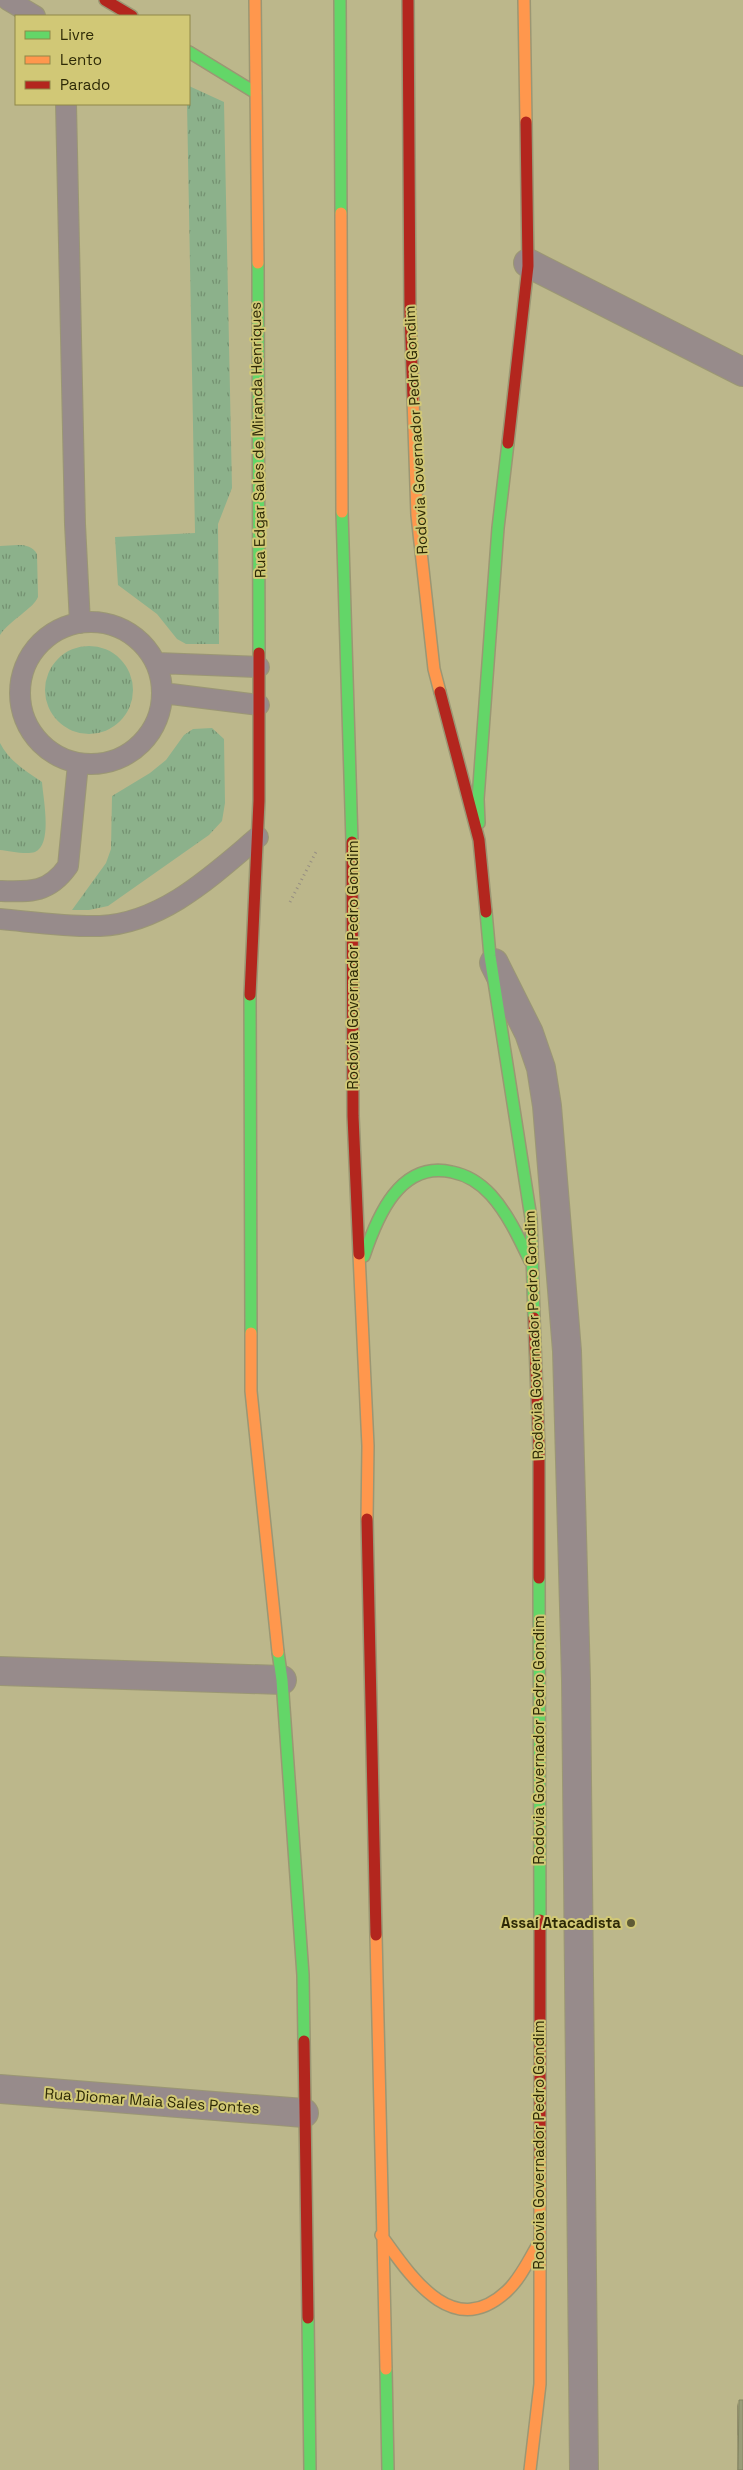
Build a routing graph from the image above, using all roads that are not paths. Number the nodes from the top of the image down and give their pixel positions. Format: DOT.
graph roads {
  1 [pos="8,0"];
  2 [pos="105,0"];
  3 [pos="255,0"];
  4 [pos="340,0"];
  5 [pos="408,0"];
  6 [pos="524,0"];
  7 [pos="33,15"];
  8 [pos="130,15"];
  9 [pos="190,53"];
  10 [pos="256,93"];
  11 [pos="66,105"];
  12 [pos="528,263"];
  13 [pos="743,372"];
  14 [pos="80,623"];
  15 [pos="157,663"];
  16 [pos="259,667"];
  17 [pos="163,693"];
  18 [pos="259,705"];
  19 [pos="78,764"];
  20 [pos="258,837"];
  21 [pos="479,840"];
  22 [pos="0,891"];
  23 [pos="0,919"];
  24 [pos="490,956"];
  25 [pos="533,1269"];
  26 [pos="360,1270"];
  27 [pos="0,1670"];
  28 [pos="282,1680"];
  29 [pos="0,2089"];
  30 [pos="304,2113"];
  31 [pos="381,2235"];
  32 [pos="539,2242"];
  33 [pos="310,2470"];
  34 [pos="388,2470"];
  35 [pos="530,2470"];
  36 [pos="584,2470"];
  1 -- 7 [label="lane"];
  2 -- 8 [label="main road"];
  3 -- 10 [label="main road, Rua Edgar Sales de Miranda Henriques"];
  4 -- 26 [label="main road, Rodovia Governador Pedro Gondim"];
  5 -- 21 [label="main road, Rodovia Governador Pedro Gondim"];
  6 -- 12 [label="main road"];
  9 -- 10 [label="main road"];
  10 -- 16 [label="main road, Rua Edgar Sales de Miranda Henriques"];
  11 -- 14 [label="lane"];
  12 -- 13 [label="street"];
  12 -- 21 [label="main road"];
  14 -- 15 [label="lane"];
  14 -- 19 [label="lane"];
  15 -- 16 [label="lane"];
  15 -- 17 [label="lane"];
  16 -- 18 [label="main road, Rua Edgar Sales de Miranda Henriques"];
  17 -- 18 [label="lane"];
  17 -- 19 [label="lane"];
  18 -- 20 [label="main road, Rua Edgar Sales de Miranda Henriques"];
  19 -- 22 [label="lane"];
  20 -- 23 [label="lane"];
  20 -- 28 [label="main road, Rua Edgar Sales de Miranda Henriques"];
  21 -- 24 [label="main road, Rodovia Governador Pedro Gondim"];
  24 -- 25 [label="main road, Rodovia Governador Pedro Gondim"];
  24 -- 36 [label="street"];
  25 -- 26 [label="main road"];
  25 -- 32 [label="main road, Rodovia Governador Pedro Gondim"];
  26 -- 31 [label="main road, Rodovia Governador Pedro Gondim"];
  27 -- 28 [label="street"];
  28 -- 30 [label="main road, Rua Edgar Sales de Miranda Henriques"];
  29 -- 30 [label="street, Rua Diomar Maia Sales Pontes"];
  30 -- 33 [label="main road, Rua Edgar Sales de Miranda Henriques"];
  31 -- 32 [label="main road"];
  31 -- 34 [label="main road, Rodovia Governador Pedro Gondim"];
  32 -- 35 [label="main road, Rodovia Governador Pedro Gondim"];
}
